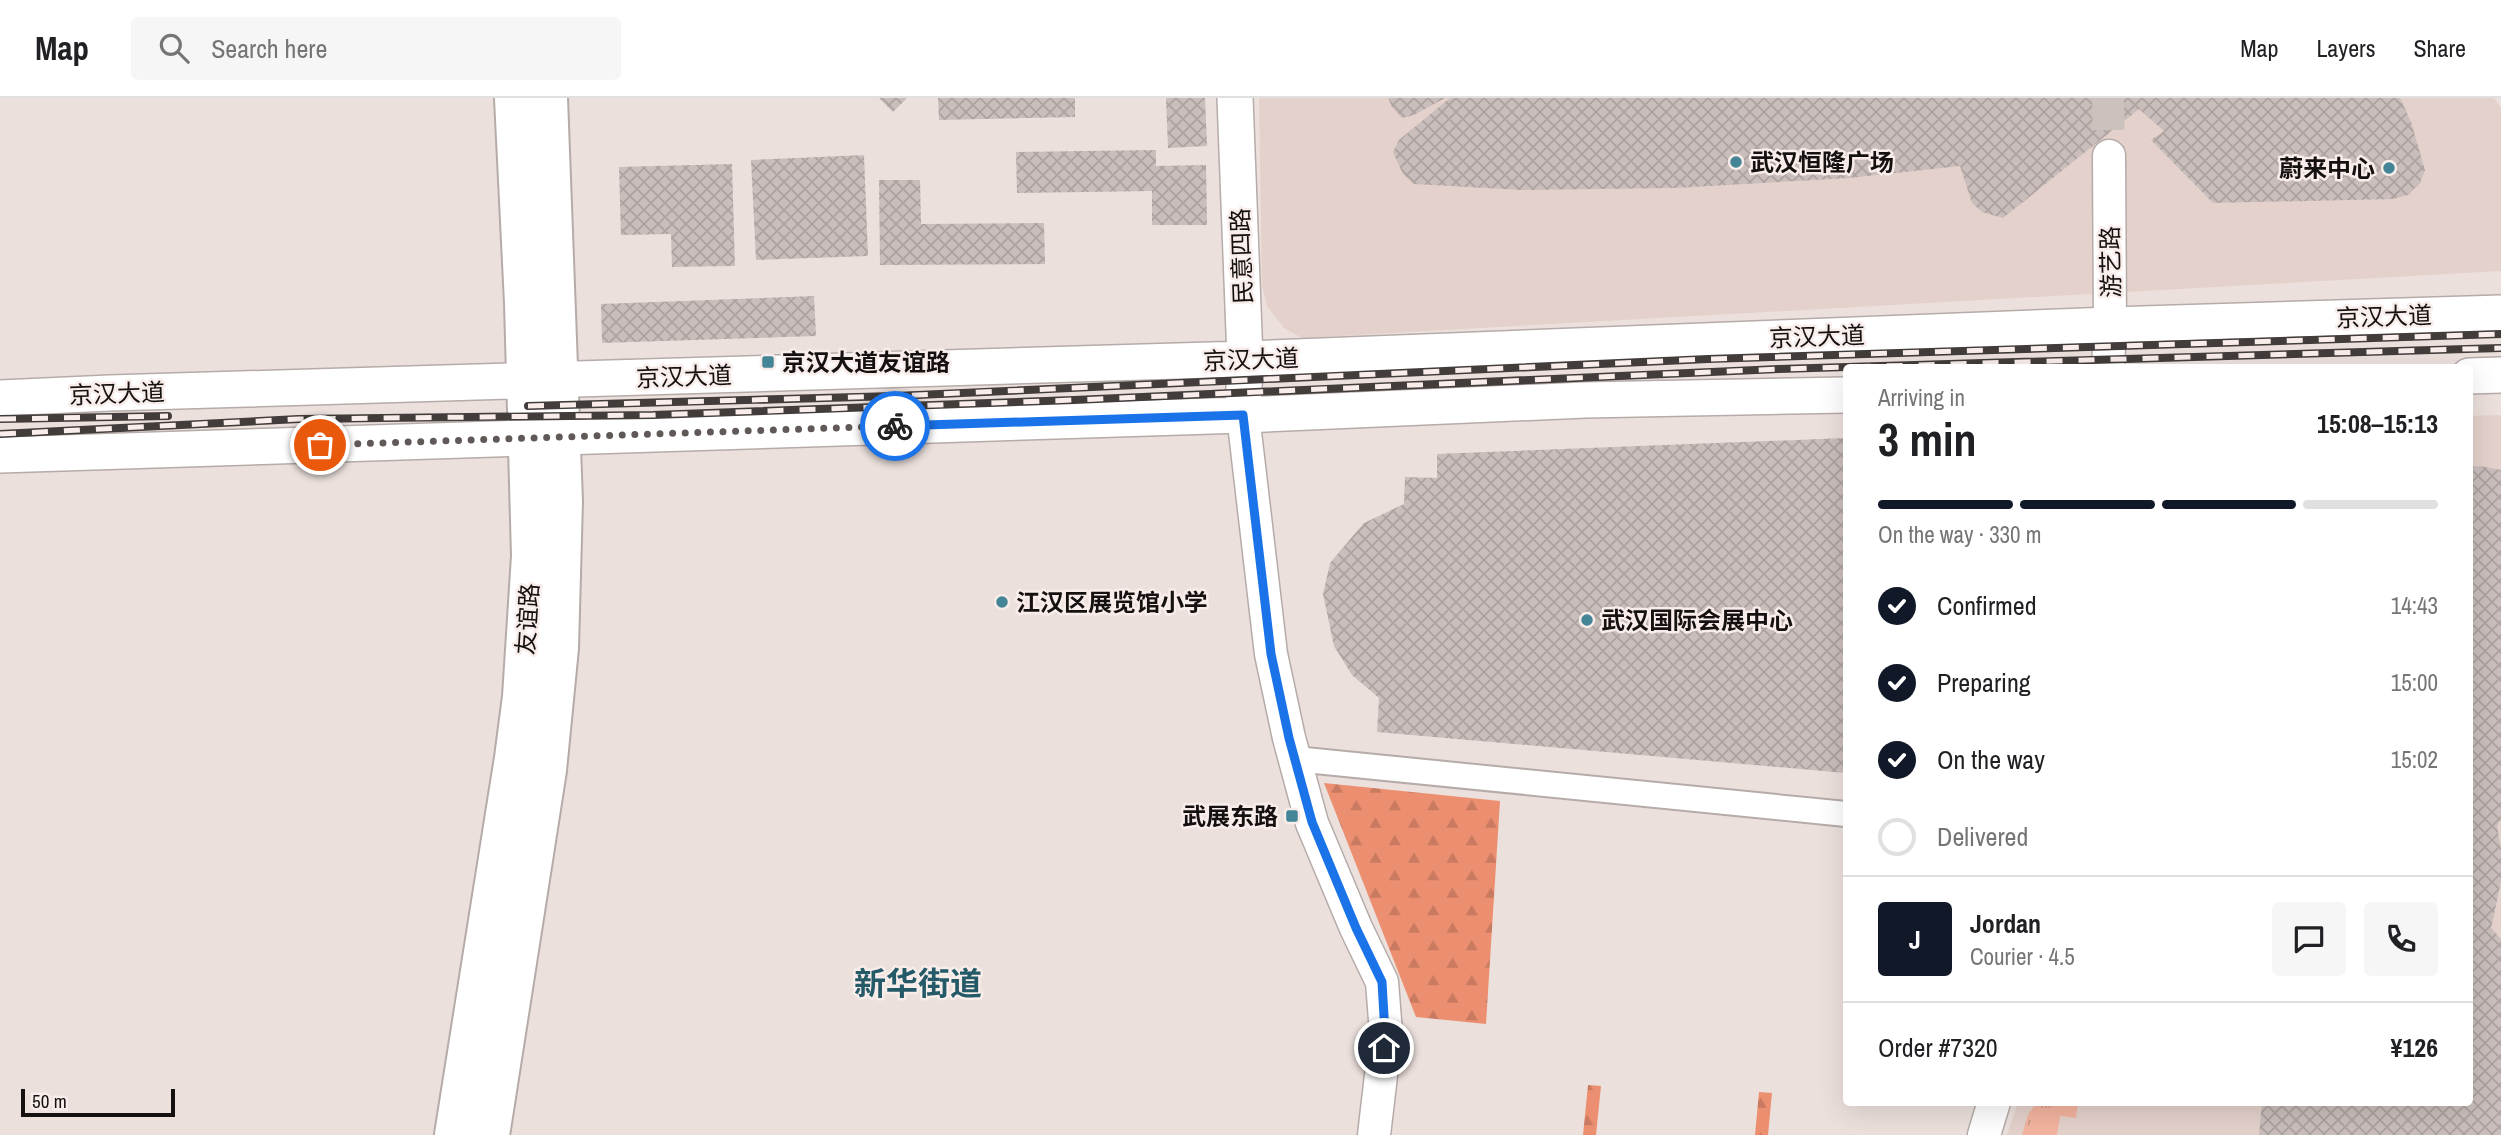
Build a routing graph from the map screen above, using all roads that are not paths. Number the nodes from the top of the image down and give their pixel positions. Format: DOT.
graph roads {
  1 [pos="513,98"];
  2 [pos="548,98"];
  3 [pos="1235,98"];
  4 [pos="2109,156"];
  5 [pos="2501,313"];
  6 [pos="2110,325"];
  7 [pos="1245,359"];
  8 [pos="2108,364"];
  9 [pos="2501,375"];
  10 [pos="2473,376"];
  11 [pos="542,380"];
  12 [pos="1843,395"];
  13 [pos="0,398"];
  14 [pos="1243,415"];
  15 [pos="544,437"];
  16 [pos="0,455"];
  17 [pos="1295,759"];
  18 [pos="1843,814"];
  19 [pos="1993,1106"];
  20 [pos="454,1135"];
  21 [pos="490,1135"];
  22 [pos="1374,1135"];
  23 [pos="1984,1135"];
  1 -- 11 [label="main road, 友谊路"];
  2 -- 11 [label="main road, 友谊路"];
  3 -- 7 [label="main road, 民意四路"];
  4 -- 6 [label="street, 游艺路"];
  5 -- 6 [label="main road, 京汉大道"];
  6 -- 7 [label="main road, 京汉大道"];
  6 -- 8 [label="street, 游艺路"];
  7 -- 11 [label="main road, 京汉大道"];
  7 -- 14 [label="main road, 民意四路"];
  9 -- 10 [label="main road"];
  11 -- 13 [label="main road, 京汉大道"];
  11 -- 15 [label="main road, 友谊路"];
  12 -- 14 [label="main road"];
  14 -- 15 [label="main road"];
  14 -- 17 [label="street"];
  15 -- 16 [label="main road"];
  15 -- 20 [label="main road, 友谊路"];
  15 -- 21 [label="main road, 友谊路"];
  17 -- 18 [label="street"];
  17 -- 22 [label="street"];
  19 -- 23 [label="street"];
}
